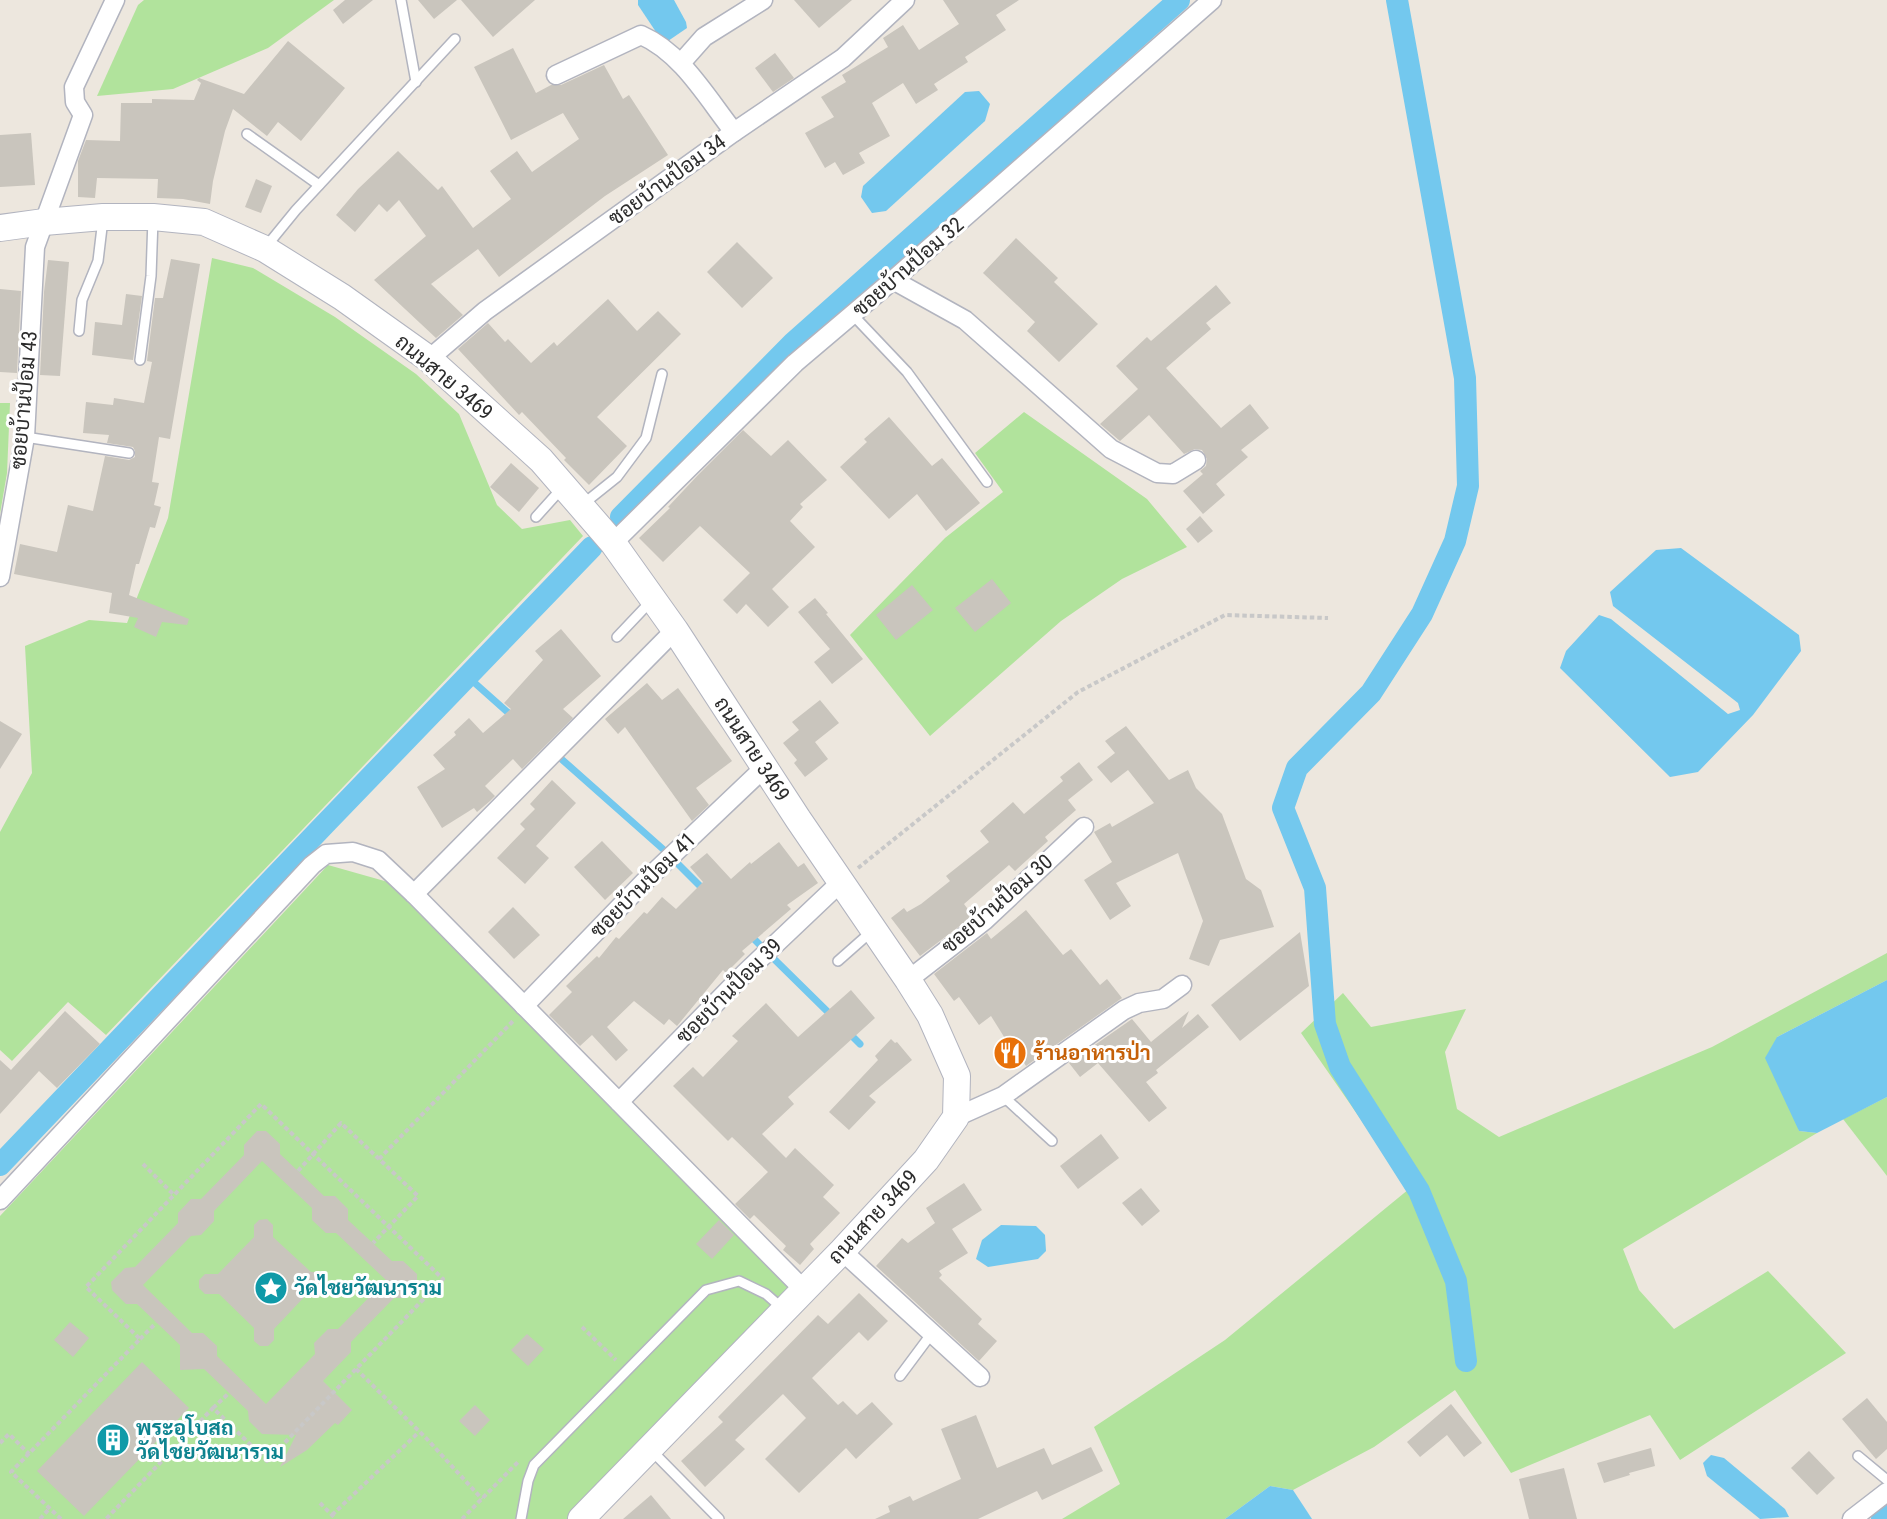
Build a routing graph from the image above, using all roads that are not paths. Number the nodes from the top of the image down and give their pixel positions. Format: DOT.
graph roads {
  1 [pos="116,0"];
  2 [pos="401,0"];
  3 [pos="763,0"];
  4 [pos="1212,0"];
  5 [pos="898,2"];
  6 [pos="455,39"];
  7 [pos="681,63"];
  8 [pos="556,75"];
  9 [pos="416,82"];
  10 [pos="734,132"];
  11 [pos="247,134"];
  12 [pos="319,185"];
  13 [pos="103,217"];
  14 [pos="153,217"];
  15 [pos="44,222"];
  16 [pos="0,228"];
  17 [pos="265,249"];
  18 [pos="893,280"];
  19 [pos="852,315"];
  20 [pos="79,331"];
  21 [pos="429,359"];
  22 [pos="140,360"];
  23 [pos="662,374"];
  24 [pos="25,437"];
  25 [pos="129,453"];
  26 [pos="1196,460"];
  27 [pos="987,482"];
  28 [pos="565,485"];
  29 [pos="582,505"];
  30 [pos="536,517"];
  31 [pos="613,543"];
  32 [pos="0,578"];
  33 [pos="654,598"];
  34 [pos="675,630"];
  35 [pos="617,637"];
  36 [pos="765,767"];
  37 [pos="1084,826"];
  38 [pos="841,882"];
  39 [pos="414,894"];
  40 [pos="873,930"];
  41 [pos="838,961"];
  42 [pos="908,980"];
  43 [pos="1182,985"];
  44 [pos="520,1012"];
  45 [pos="1003,1096"];
  46 [pos="620,1102"];
  47 [pos="956,1117"];
  48 [pos="1052,1142"];
  49 [pos="0,1200"];
  50 [pos="842,1251"];
  51 [pos="804,1290"];
  52 [pos="784,1310"];
  53 [pos="932,1333"];
  54 [pos="900,1376"];
  55 [pos="980,1377"];
  56 [pos="650,1449"];
  57 [pos="1858,1456"];
  58 [pos="1887,1480"];
  59 [pos="1887,1492"];
  60 [pos="521,1519"];
  61 [pos="581,1519"];
  62 [pos="719,1519"];
  63 [pos="1852,1519"];
  1 -- 15 [label="street, ซอยบ้านป้อม 43"];
  2 -- 9 [label="lane"];
  3 -- 7 [label="street"];
  4 -- 18 [label="street, ซอยบ้านป้อม 32"];
  5 -- 10 [label="street, ซอยบ้านป้อม 34"];
  6 -- 9 [label="lane"];
  7 -- 8 [label="street"];
  7 -- 10 [label="street"];
  9 -- 12 [label="lane"];
  10 -- 21 [label="street, ซอยบ้านป้อม 34"];
  11 -- 12 [label="lane"];
  12 -- 17 [label="lane"];
  13 -- 14 [label="street, ถนนสาย 3469"];
  13 -- 15 [label="street, ถนนสาย 3469"];
  13 -- 20 [label="lane"];
  14 -- 17 [label="street, ถนนสาย 3469"];
  14 -- 22 [label="lane"];
  15 -- 16 [label="street, ถนนสาย 3469"];
  15 -- 24 [label="street, ซอยบ้านป้อม 43"];
  17 -- 21 [label="street, ถนนสาย 3469"];
  18 -- 19 [label="street, ซอยบ้านป้อม 32"];
  18 -- 26 [label="street"];
  19 -- 27 [label="lane"];
  19 -- 31 [label="street, ซอยบ้านป้อม 32"];
  21 -- 28 [label="street, ถนนสาย 3469"];
  23 -- 29 [label="lane"];
  24 -- 25 [label="lane"];
  24 -- 32 [label="street, ซอยบ้านป้อม 43"];
  28 -- 29 [label="street, ถนนสาย 3469"];
  28 -- 30 [label="lane"];
  29 -- 31 [label="street, ถนนสาย 3469"];
  31 -- 33 [label="street, ถนนสาย 3469"];
  33 -- 34 [label="street, ถนนสาย 3469"];
  33 -- 35 [label="lane"];
  34 -- 36 [label="street, ถนนสาย 3469"];
  34 -- 39 [label="street"];
  36 -- 38 [label="street, ถนนสาย 3469"];
  36 -- 44 [label="street, ซอยบ้านป้อม 41"];
  37 -- 42 [label="street, ซอยบ้านป้อม 30"];
  38 -- 40 [label="street, ถนนสาย 3469"];
  38 -- 46 [label="street, ซอยบ้านป้อม 39"];
  39 -- 44 [label="street"];
  39 -- 49 [label="street"];
  40 -- 41 [label="lane"];
  40 -- 42 [label="street, ถนนสาย 3469"];
  42 -- 47 [label="street, ถนนสาย 3469"];
  43 -- 45 [label="street"];
  44 -- 46 [label="street"];
  45 -- 47 [label="street"];
  45 -- 48 [label="lane"];
  46 -- 51 [label="street"];
  47 -- 50 [label="street, ถนนสาย 3469"];
  50 -- 51 [label="street, ถนนสาย 3469"];
  50 -- 53 [label="street"];
  51 -- 52 [label="street, ถนนสาย 3469"];
  52 -- 56 [label="street, ถนนสาย 3469"];
  52 -- 60 [label="lane"];
  53 -- 54 [label="lane"];
  53 -- 55 [label="street"];
  56 -- 61 [label="street, ถนนสาย 3469"];
  56 -- 62 [label="lane"];
  57 -- 58 [label="lane"];
  59 -- 63 [label="street"];
}
